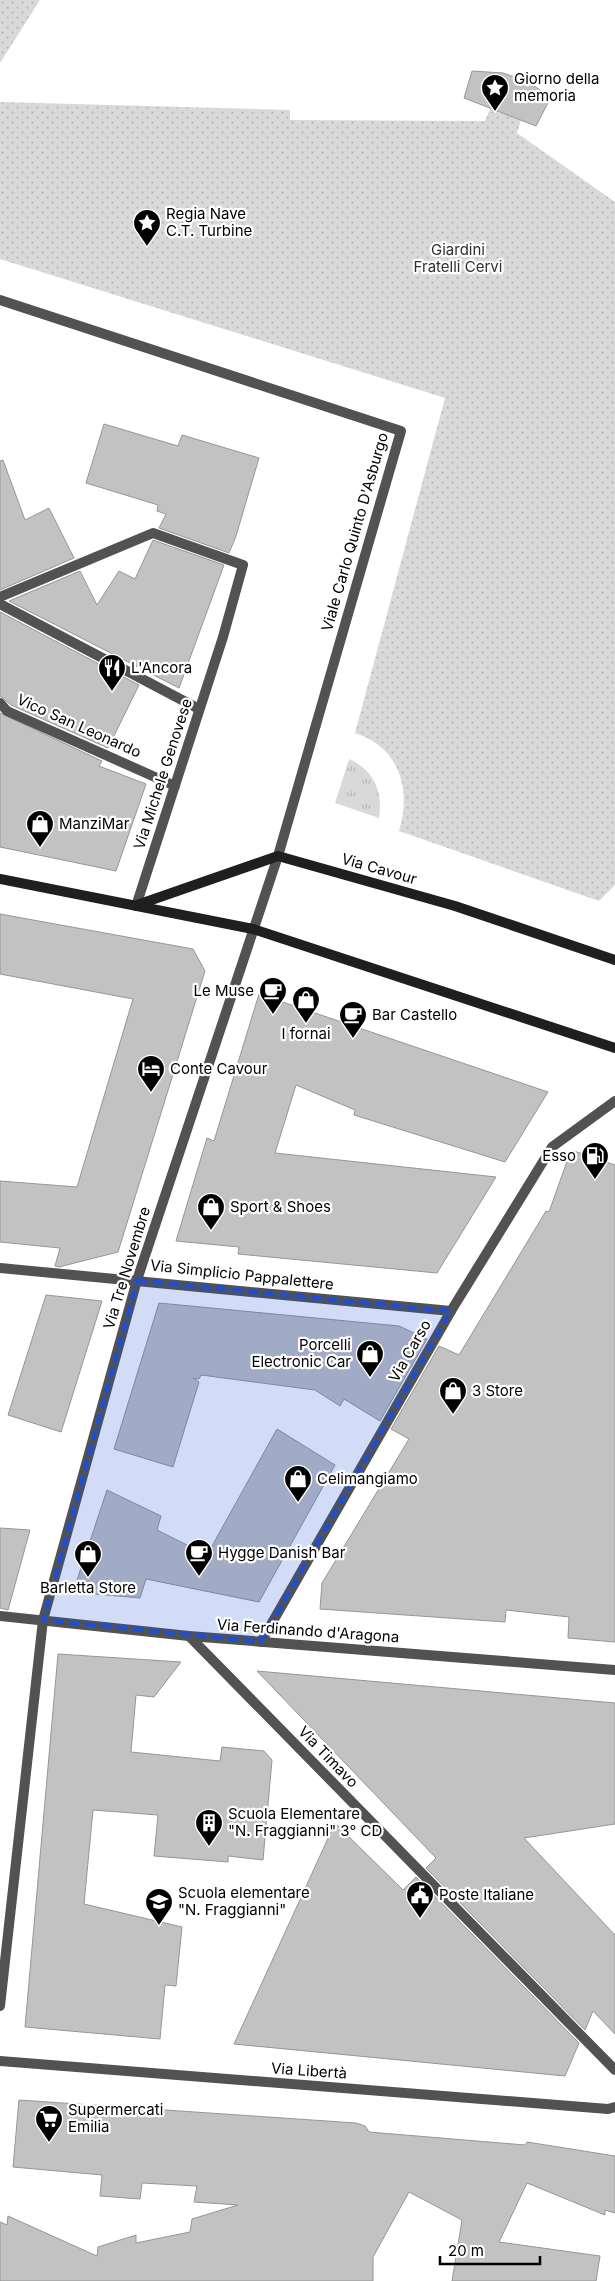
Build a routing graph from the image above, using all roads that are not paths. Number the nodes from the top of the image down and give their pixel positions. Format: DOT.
graph roads {
  1 [pos="0,300"];
  2 [pos="0,597"];
  3 [pos="0,604"];
  4 [pos="0,704"];
  5 [pos="199,709"];
  6 [pos="175,786"];
  7 [pos="278,856"];
  8 [pos="0,879"];
  9 [pos="136,906"];
  10 [pos="253,929"];
  11 [pos="615,960"];
  12 [pos="615,1048"];
  13 [pos="615,1100"];
  14 [pos="0,1268"];
  15 [pos="137,1280"];
  16 [pos="451,1311"];
  17 [pos="0,1616"];
  18 [pos="43,1620"];
  19 [pos="188,1636"];
  20 [pos="261,1642"];
  21 [pos="615,1670"];
  22 [pos="0,2006"];
  23 [pos="0,2060"];
  24 [pos="615,2070"];
  25 [pos="615,2107"];
  1 -- 7 [label="street, Viale Carlo Quinto D'Asburgo"];
  2 -- 5 [label="street, Via Michele Genovese"];
  3 -- 5 [label="street"];
  4 -- 6 [label="street, Vico San Leonardo"];
  5 -- 6 [label="street, Via Michele Genovese"];
  6 -- 9 [label="street, Via Michele Genovese"];
  7 -- 9 [label="street"];
  7 -- 10 [label="street, Viale Carlo Quinto D'Asburgo"];
  7 -- 11 [label="street, Via Cavour"];
  8 -- 9 [label="street"];
  9 -- 10 [label="street"];
  10 -- 12 [label="street"];
  10 -- 15 [label="street, Via Tre Novembre"];
  13 -- 16 [label="street, Via Carso"];
  14 -- 15 [label="street, Via Simplicio Pappalettere"];
  15 -- 16 [label="street, Via Simplicio Pappalettere"];
  15 -- 18 [label="street, Via Tre Novembre"];
  16 -- 20 [label="street, Via Carso"];
  17 -- 18 [label="street, Via Ferdinando d'Aragona"];
  18 -- 19 [label="street, Via Ferdinando d'Aragona"];
  18 -- 22 [label="street, Via Tre Novembre"];
  19 -- 20 [label="street, Via Ferdinando d'Aragona"];
  19 -- 24 [label="street, Via Timavo"];
  20 -- 21 [label="street, Via Ferdinando d'Aragona"];
  23 -- 25 [label="street, Via Libertà"];
}
